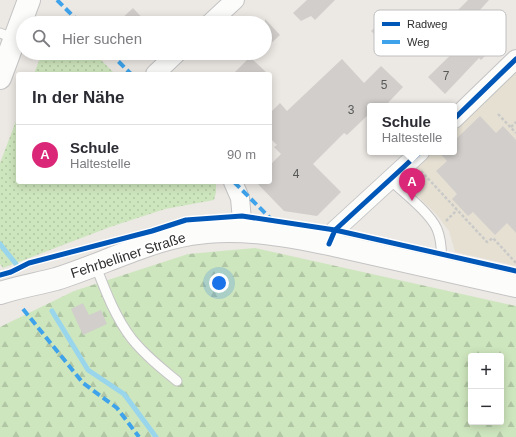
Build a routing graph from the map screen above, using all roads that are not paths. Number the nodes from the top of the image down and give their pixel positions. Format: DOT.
graph roads {
  1 [pos="29,0"];
  2 [pos="235,0"];
  3 [pos="19,16"];
  4 [pos="218,16"];
  5 [pos="16,21"];
  6 [pos="7,36"];
  7 [pos="516,59"];
  8 [pos="170,60"];
  9 [pos="157,72"];
  10 [pos="0,78"];
  11 [pos="457,116"];
  12 [pos="415,156"];
  13 [pos="390,180"];
  14 [pos="234,184"];
  15 [pos="243,231"];
  16 [pos="329,244"];
  17 [pos="95,264"];
  18 [pos="441,269"];
  19 [pos="516,286"];
  20 [pos="0,294"];
  21 [pos="177,381"];
  1 -- 3 [label="main road"];
  2 -- 4 [label="street"];
  5 -- 6 [label="main road"];
  6 -- 10 [label="main road"];
  7 -- 11 [label="street"];
  8 -- 9 [label="street"];
  12 -- 13 [label="street"];
  13 -- 16 [label="street"];
  13 -- 18 [label="lane"];
  14 -- 15 [label="street"];
  15 -- 16 [label="main road, Fehrbelliner Straße"];
  15 -- 17 [label="main road, Fehrbelliner Straße"];
  16 -- 18 [label="main road, Fehrbelliner Straße"];
  17 -- 20 [label="main road, Fehrbelliner Straße"];
  17 -- 21 [label="lane"];
  18 -- 19 [label="main road, Fehrbelliner Straße"];
}
